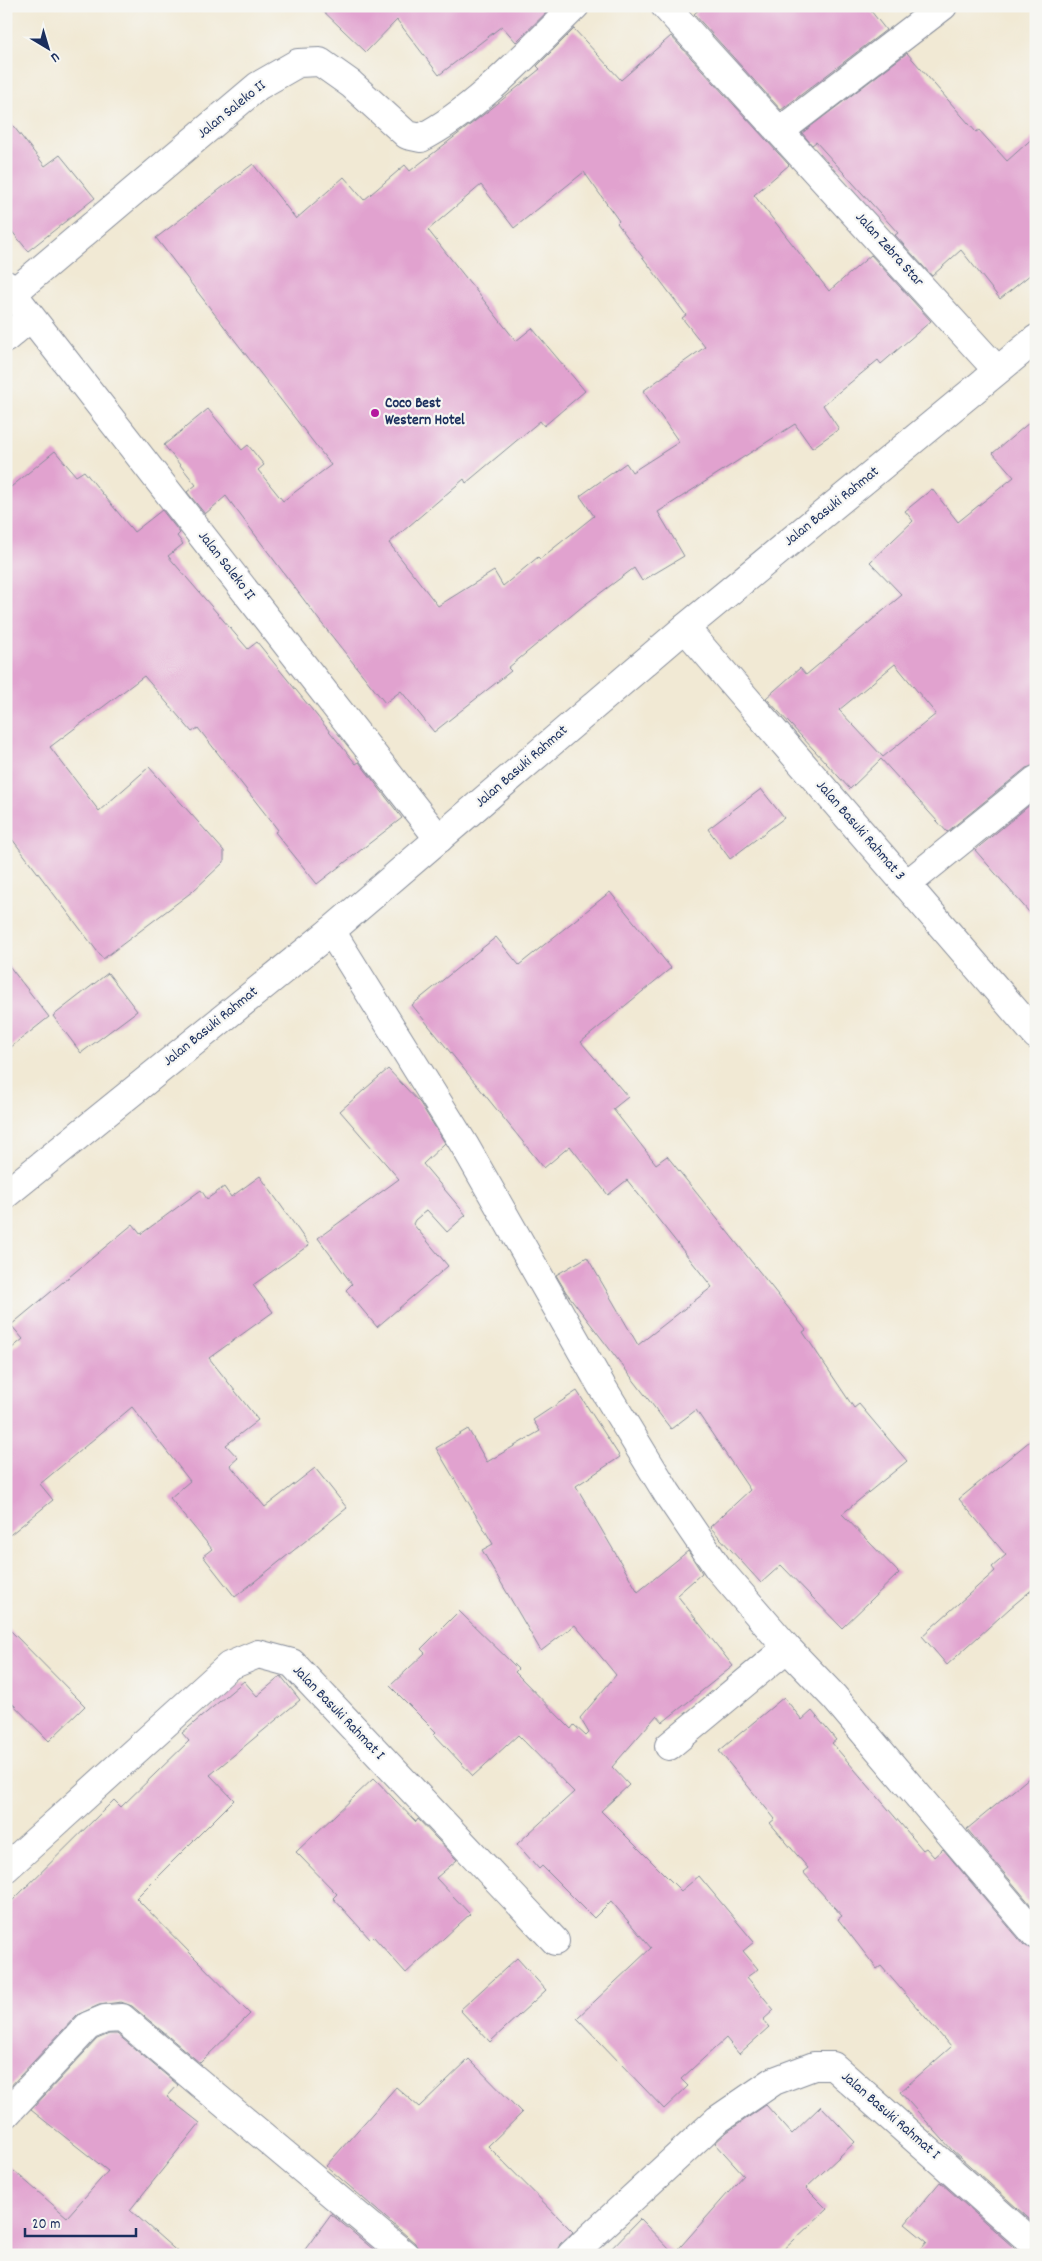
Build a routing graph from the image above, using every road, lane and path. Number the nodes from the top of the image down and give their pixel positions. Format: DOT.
graph roads {
  1 [pos="575,6"];
  2 [pos="665,6"];
  3 [pos="942,6"];
  4 [pos="780,131"];
  5 [pos="10,289"];
  6 [pos="31,316"];
  7 [pos="6,338"];
  8 [pos="1036,339"];
  9 [pos="997,370"];
  10 [pos="685,628"];
  11 [pos="1036,780"];
  12 [pos="438,839"];
  13 [pos="906,885"];
  14 [pos="331,931"];
  15 [pos="1036,1035"];
  16 [pos="6,1194"];
  17 [pos="787,1648"];
  18 [pos="669,1746"];
  19 [pos="6,1868"];
  20 [pos="1036,1936"];
  21 [pos="555,1941"];
  22 [pos="6,2114"];
  23 [pos="1036,2246"];
  24 [pos="404,2255"];
  25 [pos="571,2255"];
  1 -- 5 [label="main road, Jalan Saleko II"];
  2 -- 4 [label="main road, Jalan Zebra Star"];
  3 -- 4 [label="main road"];
  4 -- 9 [label="main road, Jalan Zebra Star"];
  5 -- 6 [label="main road, Jalan Saleko II"];
  6 -- 7 [label="main road"];
  6 -- 12 [label="main road, Jalan Saleko II"];
  8 -- 9 [label="main road, Jalan Basuki Rahmat"];
  9 -- 10 [label="main road, Jalan Basuki Rahmat"];
  10 -- 12 [label="main road, Jalan Basuki Rahmat"];
  10 -- 13 [label="main road, Jalan Basuki Rahmat 3"];
  11 -- 13 [label="main road"];
  12 -- 14 [label="main road, Jalan Basuki Rahmat"];
  13 -- 15 [label="main road, Jalan Basuki Rahmat 3"];
  14 -- 16 [label="main road, Jalan Basuki Rahmat"];
  14 -- 17 [label="main road"];
  17 -- 18 [label="main road"];
  17 -- 20 [label="main road"];
  19 -- 21 [label="main road, Jalan Basuki Rahmat I"];
  22 -- 24 [label="main road"];
  23 -- 25 [label="main road, Jalan Basuki Rahmat I"];
}
